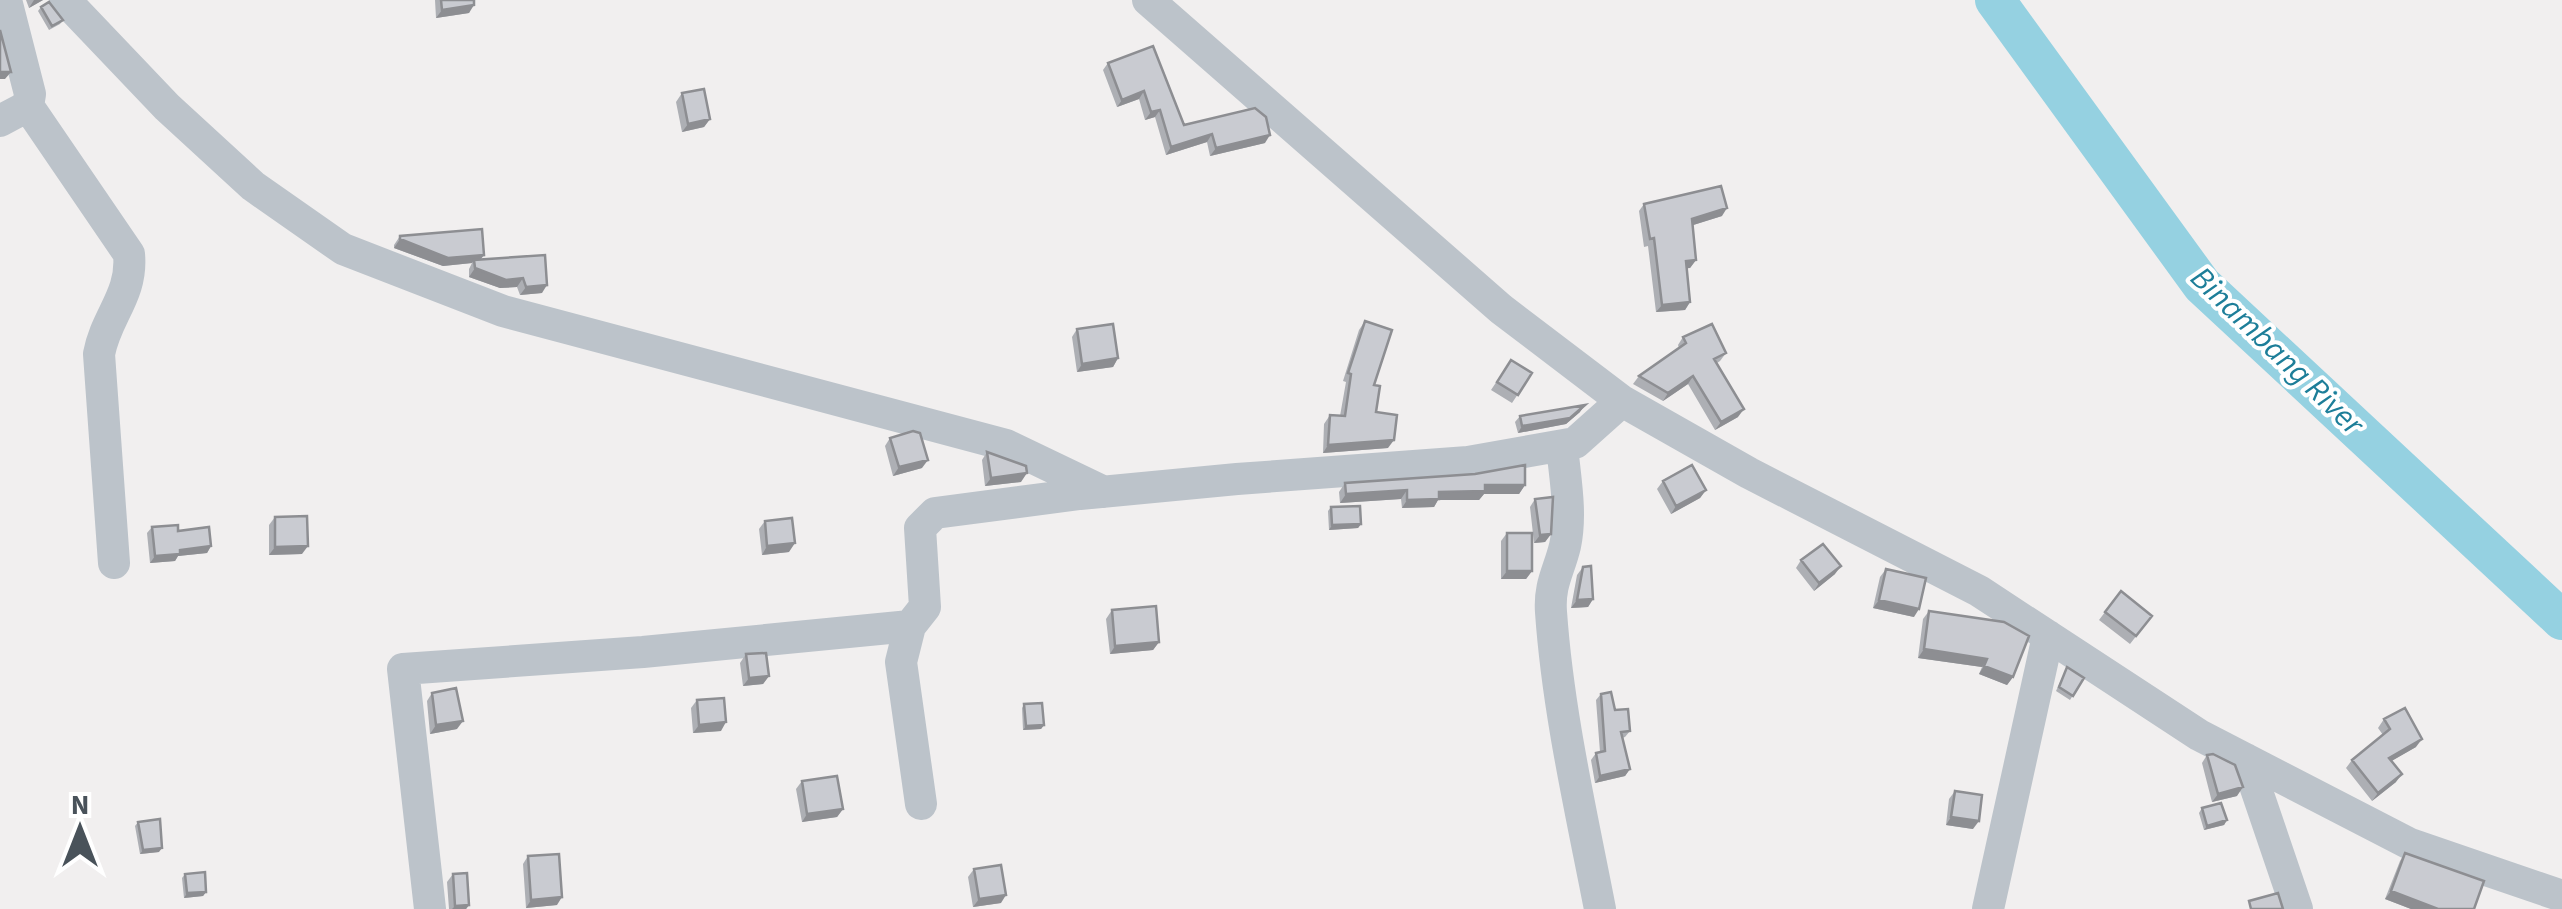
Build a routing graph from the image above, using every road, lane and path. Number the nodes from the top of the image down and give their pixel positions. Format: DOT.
graph roads {
  1 [pos="6,0"];
  2 [pos="65,0"];
  3 [pos="1148,0"];
  4 [pos="14,114"];
  5 [pos="1622,402"];
  6 [pos="1562,446"];
  7 [pos="1104,492"];
  8 [pos="114,563"];
  9 [pos="910,626"];
  10 [pos="2048,636"];
  11 [pos="2246,760"];
  12 [pos="921,804"];
  13 [pos="2562,896"];
  14 [pos="430,909"];
  15 [pos="1600,909"];
  16 [pos="1988,909"];
  17 [pos="2297,909"];
  1 -- 4 [label="street"];
  2 -- 7 [label="street"];
  3 -- 5 [label="street"];
  4 -- 8 [label="street"];
  5 -- 6 [label="street"];
  5 -- 10 [label="street"];
  6 -- 7 [label="street"];
  6 -- 15 [label="street"];
  7 -- 9 [label="street"];
  9 -- 12 [label="street"];
  9 -- 14 [label="street"];
  10 -- 11 [label="street"];
  10 -- 16 [label="street"];
  11 -- 13 [label="street"];
  11 -- 17 [label="street"];
}
